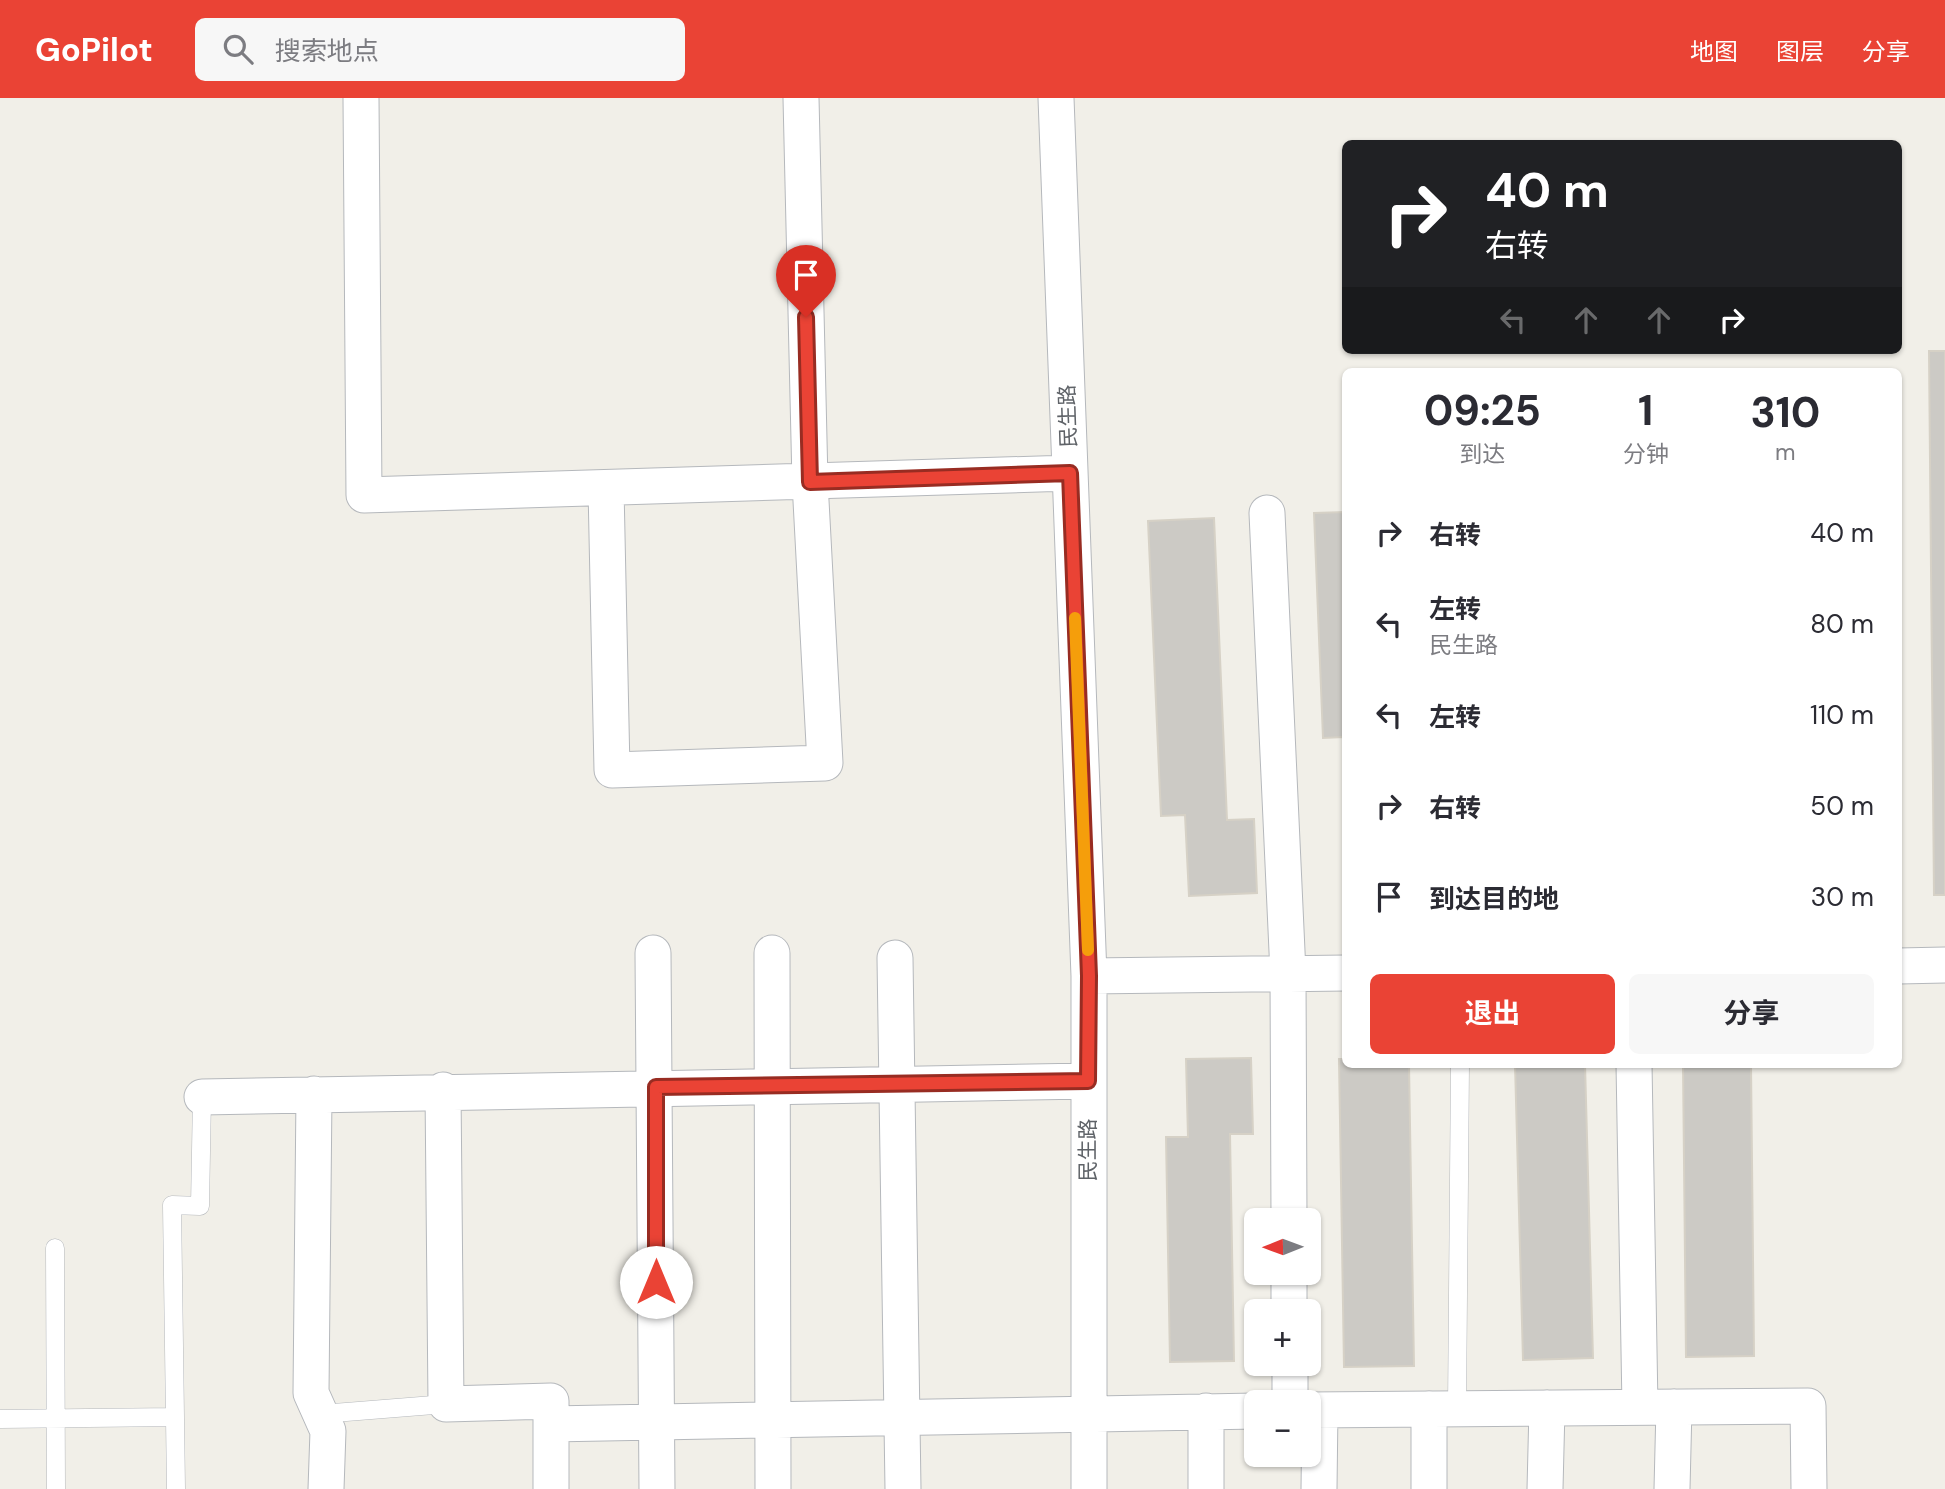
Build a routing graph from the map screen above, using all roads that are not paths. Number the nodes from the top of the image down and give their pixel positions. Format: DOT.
graph roads {
  1 [pos="361,98"];
  2 [pos="801,98"];
  3 [pos="1056,98"];
  4 [pos="1070,473"];
  5 [pos="810,482"];
  6 [pos="606,488"];
  7 [pos="1267,513"];
  8 [pos="653,953"];
  9 [pos="772,953"];
  10 [pos="895,958"];
  11 [pos="1945,965"];
  12 [pos="1902,966"];
  13 [pos="1342,972"];
  14 [pos="1288,973"];
  15 [pos="1089,976"];
  16 [pos="1461,1068"];
  17 [pos="1634,1068"];
  18 [pos="1088,1081"];
  19 [pos="898,1084"];
  20 [pos="772,1085"];
  21 [pos="656,1087"];
  22 [pos="443,1090"];
  23 [pos="314,1094"];
  24 [pos="202,1097"];
  25 [pos="1289,1208"];
  26 [pos="55,1248"];
  27 [pos="446,1404"];
  28 [pos="1321,1407"];
  29 [pos="1657,1407"];
  30 [pos="1547,1408"];
  31 [pos="1443,1409"];
  32 [pos="1206,1411"];
  33 [pos="1244,1411"];
  34 [pos="1089,1412"];
  35 [pos="321,1414"];
  36 [pos="903,1416"];
  37 [pos="175,1417"];
  38 [pos="56,1418"];
  39 [pos="0,1419"];
  40 [pos="774,1419"];
  41 [pos="656,1422"];
  42 [pos="551,1424"];
  43 [pos="1316,1467"];
  44 [pos="56,1489"];
  45 [pos="176,1489"];
  46 [pos="326,1489"];
  47 [pos="551,1489"];
  48 [pos="657,1489"];
  49 [pos="773,1489"];
  50 [pos="903,1489"];
  51 [pos="1089,1489"];
  52 [pos="1206,1489"];
  53 [pos="1319,1489"];
  54 [pos="1429,1489"];
  55 [pos="1545,1489"];
  56 [pos="1672,1489"];
  57 [pos="1809,1489"];
  1 -- 6 [label="street"];
  2 -- 5 [label="street"];
  3 -- 4 [label="street, 民生路"];
  4 -- 5 [label="street"];
  4 -- 15 [label="street, 民生路"];
  5 -- 6 [label="street"];
  5 -- 6 [label="street"];
  7 -- 14 [label="street"];
  8 -- 21 [label="street"];
  9 -- 20 [label="street"];
  10 -- 19 [label="street"];
  11 -- 12 [label="street"];
  13 -- 14 [label="street"];
  14 -- 15 [label="street"];
  14 -- 25 [label="street"];
  15 -- 18 [label="street, 民生路"];
  16 -- 31 [label="lane"];
  17 -- 29 [label="street"];
  18 -- 19 [label="street"];
  18 -- 34 [label="street, 民生路"];
  19 -- 20 [label="street"];
  19 -- 36 [label="street"];
  20 -- 21 [label="street"];
  20 -- 40 [label="street"];
  21 -- 22 [label="street"];
  21 -- 41 [label="street"];
  22 -- 23 [label="street"];
  22 -- 27 [label="street"];
  23 -- 24 [label="street"];
  23 -- 35 [label="street"];
  24 -- 37 [label="lane"];
  26 -- 38 [label="lane"];
  27 -- 35 [label="lane"];
  27 -- 42 [label="street"];
  28 -- 31 [label="street"];
  29 -- 30 [label="street"];
  29 -- 56 [label="street"];
  29 -- 57 [label="street"];
  30 -- 31 [label="street"];
  30 -- 55 [label="street"];
  31 -- 54 [label="street"];
  32 -- 33 [label="street"];
  32 -- 34 [label="street"];
  32 -- 52 [label="street"];
  34 -- 36 [label="street"];
  34 -- 51 [label="street, 民生路"];
  35 -- 46 [label="street"];
  36 -- 40 [label="street"];
  36 -- 50 [label="street"];
  37 -- 38 [label="lane"];
  37 -- 45 [label="lane"];
  38 -- 39 [label="lane"];
  38 -- 44 [label="lane"];
  40 -- 41 [label="street"];
  40 -- 49 [label="street"];
  41 -- 42 [label="street"];
  41 -- 48 [label="street"];
  42 -- 47 [label="street"];
  43 -- 53 [label="street"];
}
